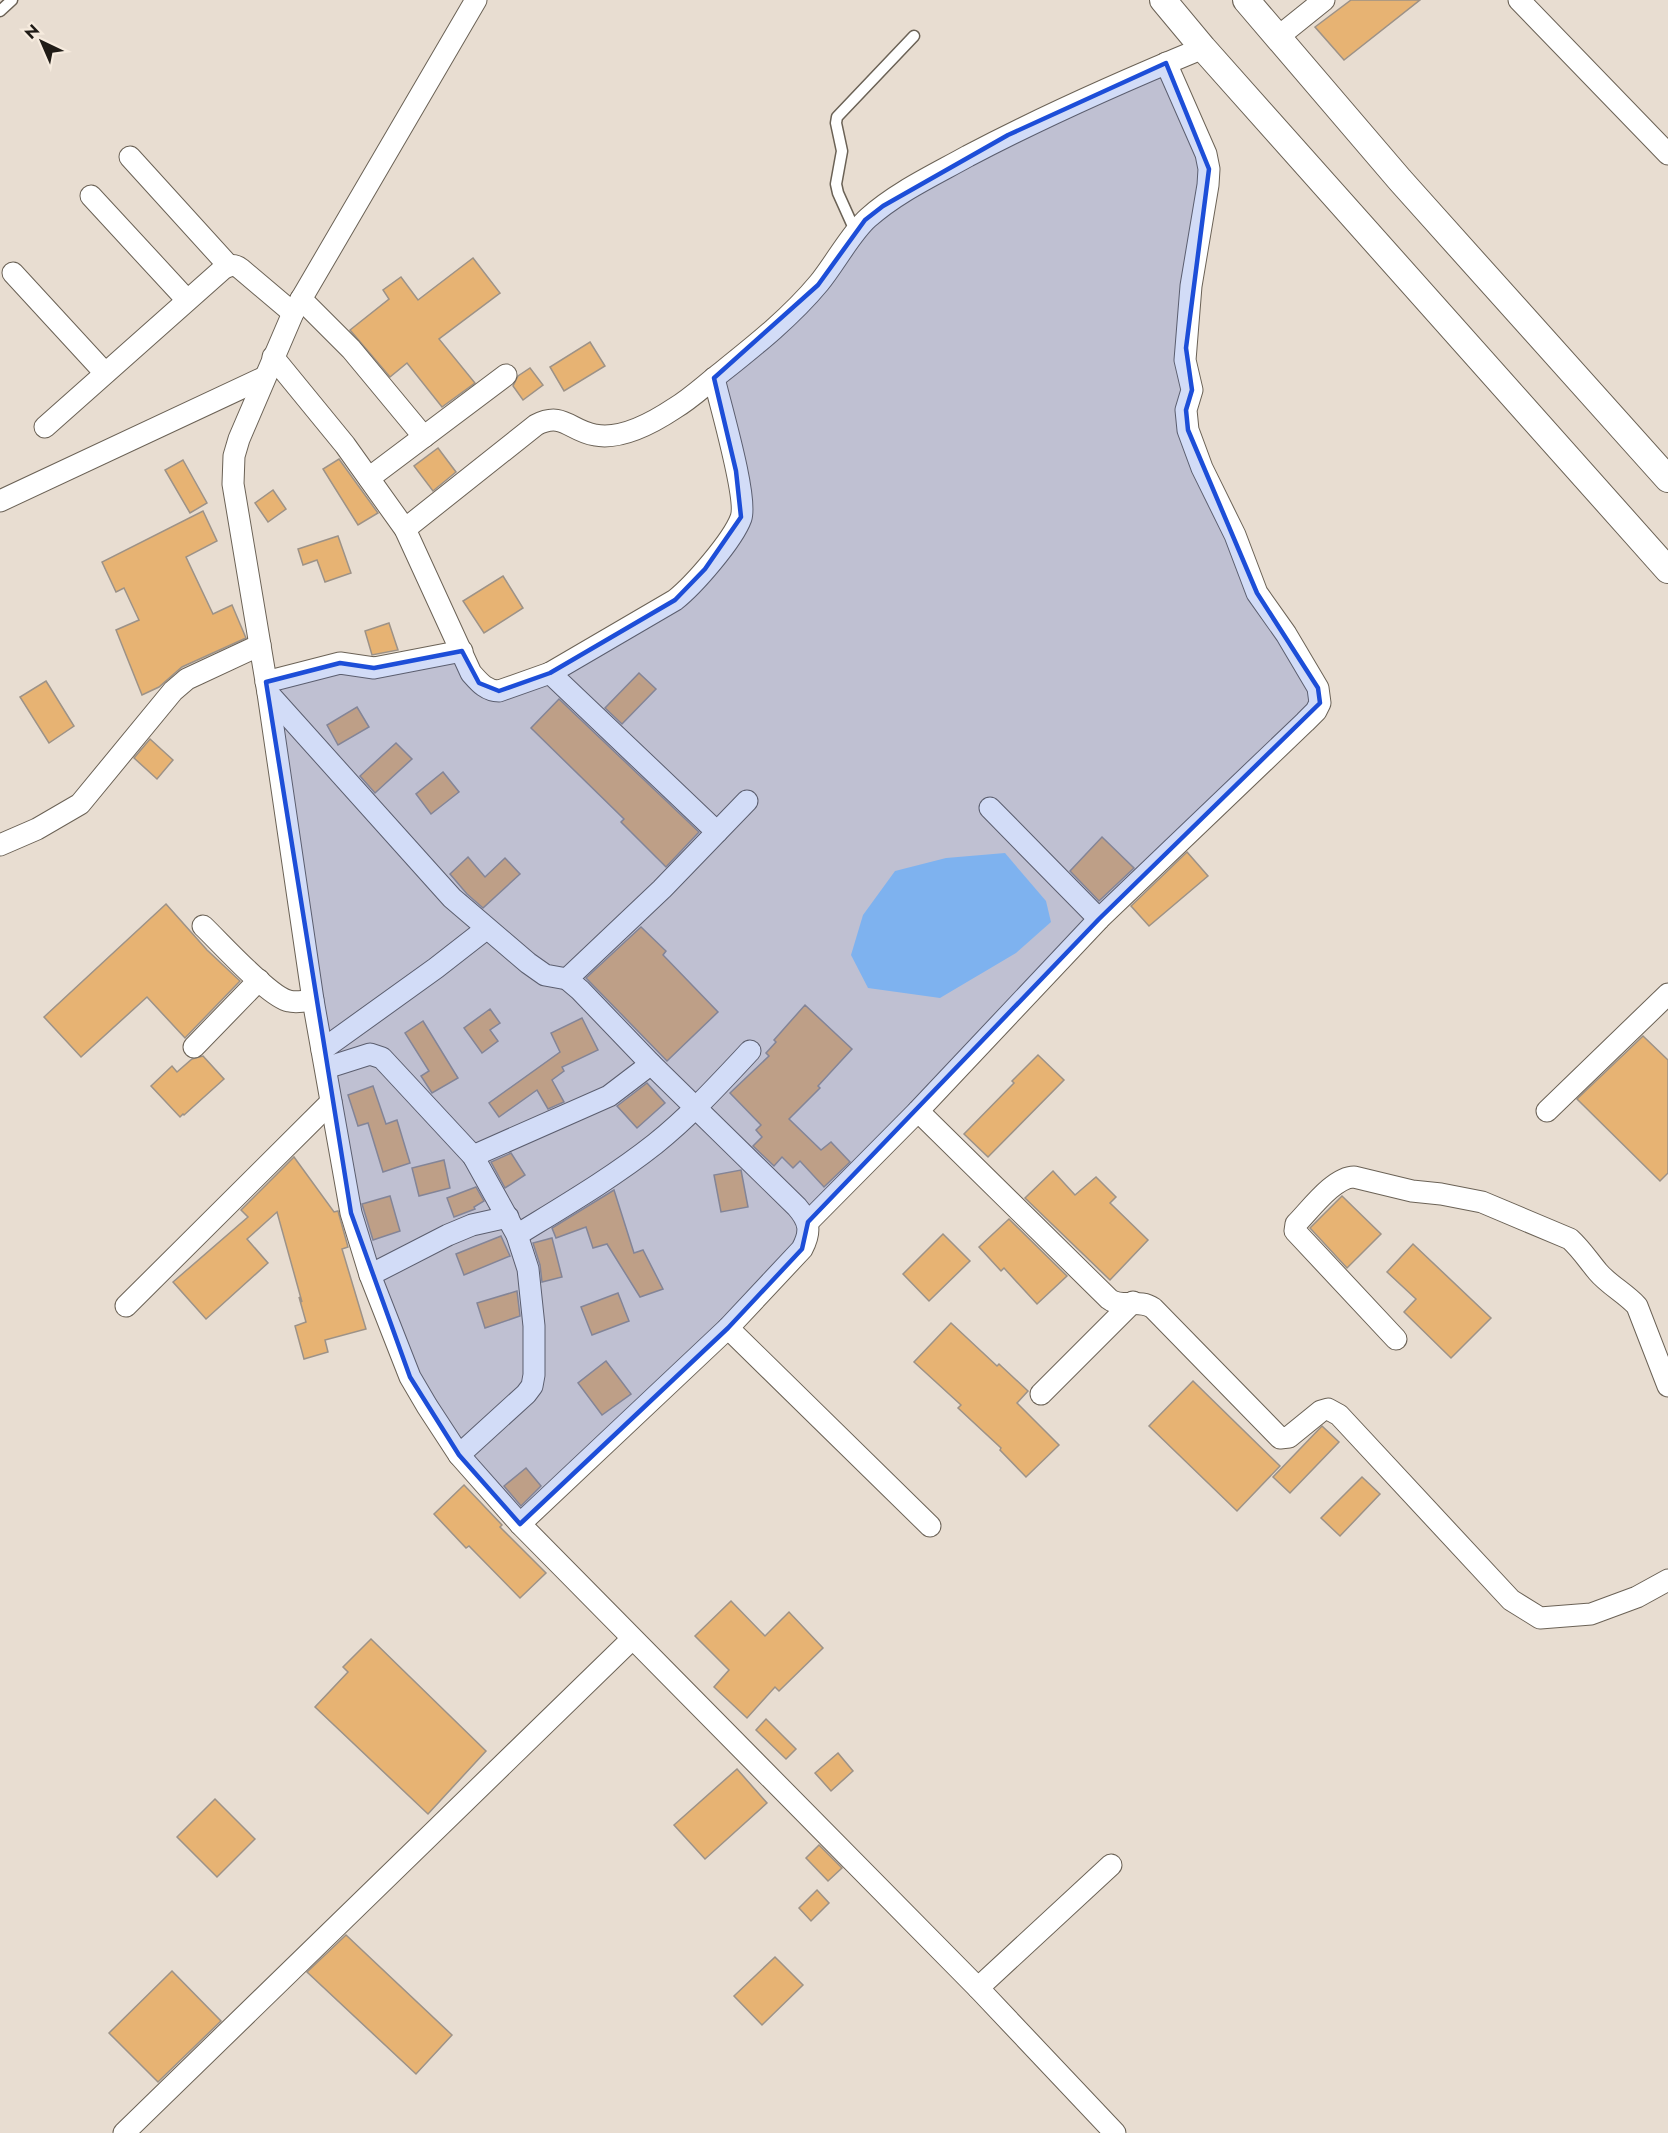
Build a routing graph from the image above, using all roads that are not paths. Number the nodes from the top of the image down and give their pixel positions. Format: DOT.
graph roads {
  1 [pos="12,0"];
  2 [pos="1163,0"];
  3 [pos="1246,0"];
  4 [pos="1324,0"];
  5 [pos="1519,0"];
  6 [pos="475,1"];
  7 [pos="0,11"];
  8 [pos="914,36"];
  9 [pos="1278,38"];
  10 [pos="1203,48"];
  11 [pos="1166,63"];
  12 [pos="1668,154"];
  13 [pos="130,157"];
  14 [pos="92,196"];
  15 [pos="856,233"];
  16 [pos="230,266"];
  17 [pos="13,273"];
  18 [pos="187,300"];
  19 [pos="297,306"];
  20 [pos="273,357"];
  21 [pos="105,374"];
  22 [pos="506,375"];
  23 [pos="265,377"];
  24 [pos="714,378"];
  25 [pos="45,427"];
  26 [pos="424,437"];
  27 [pos="369,477"];
  28 [pos="1668,479"];
  29 [pos="0,501"];
  30 [pos="405,529"];
  31 [pos="1668,570"];
  32 [pos="260,645"];
  33 [pos="462,651"];
  34 [pos="550,673"];
  35 [pos="267,688"];
  36 [pos="747,801"];
  37 [pos="990,808"];
  38 [pos="717,832"];
  39 [pos="0,845"];
  40 [pos="1100,919"];
  41 [pos="203,926"];
  42 [pos="486,928"];
  43 [pos="567,979"];
  44 [pos="259,980"];
  45 [pos="1668,993"];
  46 [pos="313,1000"];
  47 [pos="194,1047"];
  48 [pos="750,1051"];
  49 [pos="324,1059"];
  50 [pos="651,1065"];
  51 [pos="331,1102"];
  52 [pos="696,1108"];
  53 [pos="918,1111"];
  54 [pos="1547,1111"];
  55 [pos="473,1156"];
  56 [pos="808,1222"];
  57 [pos="513,1226"];
  58 [pos="370,1275"];
  59 [pos="1133,1302"];
  60 [pos="126,1306"];
  61 [pos="728,1328"];
  62 [pos="1396,1339"];
  63 [pos="1668,1386"];
  64 [pos="1041,1394"];
  65 [pos="459,1455"];
  66 [pos="520,1524"];
  67 [pos="930,1526"];
  68 [pos="1668,1580"];
  69 [pos="632,1639"];
  70 [pos="1111,1864"];
  71 [pos="978,1989"];
  72 [pos="124,2133"];
  73 [pos="1115,2133"];
  1 -- 7 [label="lane"];
  2 -- 10 [label="street"];
  3 -- 9 [label="street"];
  4 -- 9 [label="street"];
  5 -- 12 [label="street"];
  6 -- 19 [label="street"];
  8 -- 15 [label="lane"];
  9 -- 28 [label="street"];
  10 -- 11 [label="street"];
  10 -- 31 [label="street"];
  11 -- 15 [label="street"];
  11 -- 40 [label="street"];
  13 -- 16 [label="street"];
  14 -- 18 [label="street"];
  15 -- 24 [label="street"];
  16 -- 18 [label="street"];
  16 -- 19 [label="street"];
  17 -- 21 [label="street"];
  18 -- 21 [label="street"];
  19 -- 20 [label="street"];
  19 -- 26 [label="street"];
  20 -- 23 [label="street"];
  20 -- 27 [label="street"];
  21 -- 25 [label="street"];
  22 -- 26 [label="street"];
  23 -- 29 [label="street"];
  23 -- 32 [label="street"];
  24 -- 30 [label="street"];
  24 -- 34 [label="street"];
  26 -- 27 [label="street"];
  27 -- 30 [label="street"];
  30 -- 33 [label="street"];
  32 -- 35 [label="street"];
  32 -- 39 [label="street"];
  33 -- 34 [label="street"];
  33 -- 35 [label="street"];
  34 -- 38 [label="street"];
  35 -- 42 [label="street"];
  35 -- 46 [label="street"];
  36 -- 38 [label="street"];
  37 -- 40 [label="street"];
  38 -- 43 [label="street"];
  40 -- 53 [label="street"];
  41 -- 44 [label="street"];
  42 -- 43 [label="street"];
  42 -- 49 [label="street"];
  43 -- 50 [label="street"];
  44 -- 46 [label="street"];
  44 -- 47 [label="street"];
  45 -- 54 [label="street"];
  46 -- 49 [label="street"];
  48 -- 52 [label="street"];
  49 -- 51 [label="street"];
  49 -- 55 [label="street"];
  50 -- 52 [label="street"];
  50 -- 55 [label="street"];
  51 -- 58 [label="street"];
  51 -- 60 [label="street"];
  52 -- 56 [label="street"];
  52 -- 57 [label="street"];
  53 -- 56 [label="street"];
  53 -- 59 [label="street"];
  55 -- 57 [label="street"];
  56 -- 61 [label="street"];
  57 -- 58 [label="street"];
  57 -- 65 [label="street"];
  58 -- 65 [label="street"];
  59 -- 64 [label="street"];
  59 -- 68 [label="street"];
  61 -- 66 [label="street"];
  61 -- 67 [label="street"];
  62 -- 63 [label="street"];
  65 -- 66 [label="street"];
  66 -- 69 [label="street"];
  69 -- 71 [label="street"];
  69 -- 72 [label="street"];
  70 -- 71 [label="street"];
  71 -- 73 [label="street"];
}
